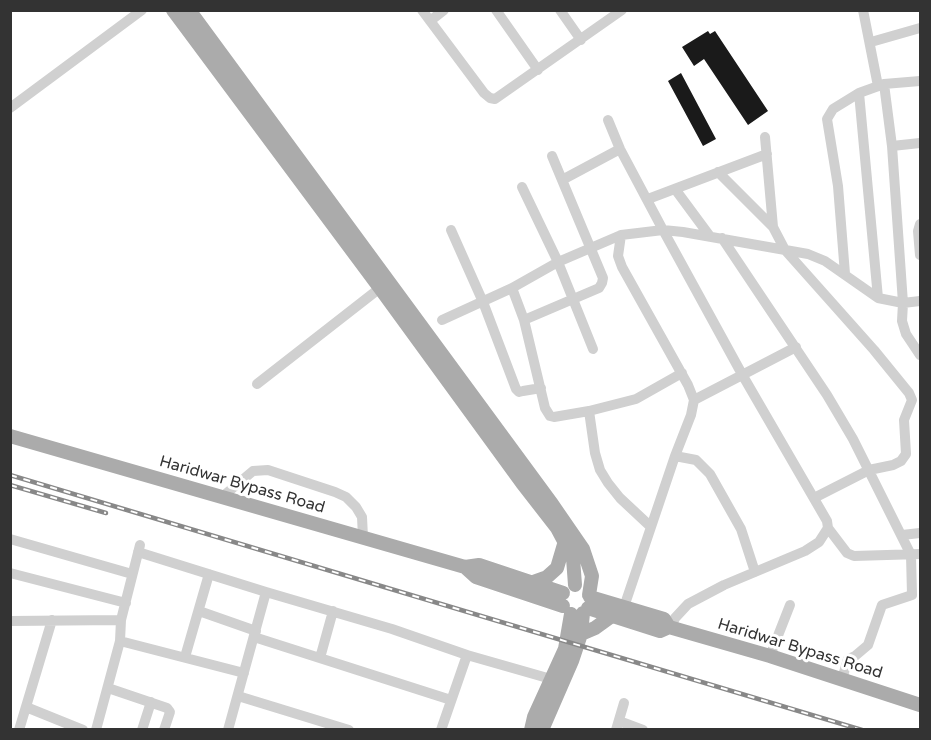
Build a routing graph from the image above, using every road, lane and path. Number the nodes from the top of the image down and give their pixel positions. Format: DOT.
graph roads {
  1 [pos="142,10"];
  2 [pos="173,10"];
  3 [pos="189,10"];
  4 [pos="422,10"];
  5 [pos="444,10"];
  6 [pos="496,10"];
  7 [pos="560,10"];
  8 [pos="622,10"];
  9 [pos="863,10"];
  10 [pos="430,21"];
  11 [pos="921,28"];
  12 [pos="581,40"];
  13 [pos="871,42"];
  14 [pos="538,70"];
  15 [pos="921,81"];
  16 [pos="881,85"];
  17 [pos="859,93"];
  18 [pos="10,108"];
  19 [pos="608,120"];
  20 [pos="765,137"];
  21 [pos="921,143"];
  22 [pos="892,146"];
  23 [pos="620,148"];
  24 [pos="767,154"];
  25 [pos="552,156"];
  26 [pos="718,172"];
  27 [pos="562,180"];
  28 [pos="522,187"];
  29 [pos="675,189"];
  30 [pos="648,199"];
  31 [pos="921,224"];
  32 [pos="773,226"];
  33 [pos="451,230"];
  34 [pos="663,230"];
  35 [pos="621,235"];
  36 [pos="709,235"];
  37 [pos="722,238"];
  38 [pos="589,248"];
  39 [pos="785,250"];
  40 [pos="921,255"];
  41 [pos="558,262"];
  42 [pos="845,274"];
  43 [pos="380,288"];
  44 [pos="512,288"];
  45 [pos="878,298"];
  46 [pos="574,300"];
  47 [pos="921,301"];
  48 [pos="483,302"];
  49 [pos="903,303"];
  50 [pos="442,320"];
  51 [pos="524,320"];
  52 [pos="796,347"];
  53 [pos="593,349"];
  54 [pos="921,355"];
  55 [pos="682,373"];
  56 [pos="743,376"];
  57 [pos="257,384"];
  58 [pos="540,388"];
  59 [pos="694,400"];
  60 [pos="589,411"];
  61 [pos="10,436"];
  62 [pos="675,456"];
  63 [pos="869,471"];
  64 [pos="222,497"];
  65 [pos="814,498"];
  66 [pos="651,527"];
  67 [pos="828,528"];
  68 [pos="921,533"];
  69 [pos="902,535"];
  70 [pos="363,537"];
  71 [pos="10,539"];
  72 [pos="565,541"];
  73 [pos="916,555"];
  74 [pos="465,567"];
  75 [pos="755,572"];
  76 [pos="10,573"];
  77 [pos="132,574"];
  78 [pos="209,574"];
  79 [pos="532,582"];
  80 [pos="266,592"];
  81 [pos="581,601"];
  82 [pos="126,603"];
  83 [pos="790,605"];
  84 [pos="333,611"];
  85 [pos="618,611"];
  86 [pos="199,612"];
  87 [pos="52,620"];
  88 [pos="121,620"];
  89 [pos="10,621"];
  90 [pos="670,627"];
  91 [pos="255,634"];
  92 [pos="581,634"];
  93 [pos="120,641"];
  94 [pos="467,655"];
  95 [pos="770,656"];
  96 [pos="185,657"];
  97 [pos="320,658"];
  98 [pos="244,673"];
  99 [pos="551,679"];
  100 [pos="842,679"];
  101 [pos="108,688"];
  102 [pos="238,696"];
  103 [pos="451,700"];
  104 [pos="151,702"];
  105 [pos="624,703"];
  106 [pos="921,705"];
  107 [pos="26,708"];
  108 [pos="313,724"];
  109 [pos="618,725"];
  110 [pos="19,729"];
  111 [pos="83,729"];
  112 [pos="96,729"];
  113 [pos="142,729"];
  114 [pos="164,729"];
  115 [pos="228,729"];
  116 [pos="349,729"];
  117 [pos="441,729"];
  118 [pos="531,729"];
  119 [pos="542,729"];
  120 [pos="643,729"];
  1 -- 18 [label="street"];
  2 -- 43 [label="main road"];
  3 -- 81 [label="main road"];
  4 -- 10 [label="street"];
  5 -- 10 [label="street"];
  6 -- 14 [label="street"];
  7 -- 12 [label="street"];
  8 -- 12 [label="street"];
  9 -- 13 [label="street"];
  10 -- 14 [label="street"];
  11 -- 13 [label="street"];
  12 -- 14 [label="street"];
  13 -- 16 [label="street"];
  15 -- 16 [label="street"];
  16 -- 17 [label="street"];
  16 -- 22 [label="street"];
  17 -- 42 [label="street"];
  17 -- 45 [label="street"];
  19 -- 23 [label="street"];
  20 -- 24 [label="street"];
  21 -- 22 [label="street"];
  22 -- 49 [label="street"];
  23 -- 27 [label="street"];
  23 -- 30 [label="street"];
  24 -- 26 [label="street"];
  24 -- 32 [label="street"];
  25 -- 27 [label="street"];
  26 -- 29 [label="street"];
  26 -- 32 [label="street"];
  27 -- 38 [label="street"];
  28 -- 41 [label="street"];
  29 -- 30 [label="street"];
  29 -- 36 [label="street"];
  30 -- 34 [label="street"];
  31 -- 40 [label="street"];
  32 -- 39 [label="street"];
  33 -- 48 [label="street"];
  34 -- 35 [label="street"];
  34 -- 36 [label="street"];
  34 -- 56 [label="street"];
  35 -- 38 [label="street"];
  35 -- 55 [label="street"];
  36 -- 37 [label="street"];
  37 -- 39 [label="street"];
  37 -- 52 [label="street"];
  38 -- 41 [label="street"];
  38 -- 46 [label="street"];
  39 -- 42 [label="street"];
  39 -- 63 [label="street"];
  41 -- 44 [label="street"];
  41 -- 46 [label="street"];
  42 -- 45 [label="street"];
  43 -- 57 [label="street"];
  43 -- 72 [label="main road"];
  44 -- 48 [label="street"];
  44 -- 51 [label="street"];
  45 -- 49 [label="street"];
  46 -- 51 [label="street"];
  46 -- 53 [label="street"];
  47 -- 49 [label="street"];
  48 -- 50 [label="street"];
  48 -- 58 [label="street"];
  49 -- 54 [label="street"];
  51 -- 58 [label="street"];
  52 -- 56 [label="street"];
  52 -- 63 [label="street"];
  55 -- 59 [label="street"];
  55 -- 60 [label="street"];
  56 -- 59 [label="street"];
  56 -- 65 [label="street"];
  58 -- 60 [label="street"];
  59 -- 62 [label="street"];
  60 -- 66 [label="street"];
  61 -- 64 [label="main road, Haridwar Bypass Road"];
  62 -- 66 [label="street"];
  62 -- 75 [label="street"];
  63 -- 65 [label="street"];
  63 -- 69 [label="street"];
  64 -- 70 [label="main road, Haridwar Bypass Road"];
  64 -- 70 [label="street"];
  65 -- 67 [label="street"];
  66 -- 85 [label="street"];
  67 -- 73 [label="street"];
  67 -- 75 [label="street"];
  68 -- 69 [label="street"];
  69 -- 73 [label="street"];
  70 -- 74 [label="main road, Haridwar Bypass Road"];
  71 -- 77 [label="street"];
  72 -- 79 [label="main road"];
  72 -- 81 [label="main road"];
  73 -- 100 [label="street"];
  74 -- 79 [label="main road, Haridwar Bypass Road"];
  74 -- 81 [label="main road, Haridwar Bypass Road"];
  75 -- 90 [label="street"];
  76 -- 82 [label="street"];
  77 -- 78 [label="street"];
  77 -- 82 [label="street"];
  78 -- 80 [label="street"];
  78 -- 86 [label="street"];
  79 -- 81 [label="main road, Haridwar Bypass Road"];
  80 -- 84 [label="street"];
  80 -- 91 [label="street"];
  81 -- 85 [label="main road, Haridwar Bypass Road"];
  81 -- 92 [label="main road"];
  81 -- 99 [label="main road"];
  82 -- 88 [label="street"];
  83 -- 95 [label="street"];
  84 -- 94 [label="street"];
  84 -- 97 [label="street"];
  85 -- 90 [label="main road, Haridwar Bypass Road"];
  85 -- 92 [label="main road"];
  86 -- 91 [label="street"];
  86 -- 96 [label="street"];
  87 -- 88 [label="street"];
  87 -- 89 [label="street"];
  87 -- 107 [label="street"];
  88 -- 93 [label="street"];
  90 -- 95 [label="main road, Haridwar Bypass Road"];
  91 -- 97 [label="street"];
  91 -- 98 [label="street"];
  92 -- 119 [label="main road"];
  93 -- 96 [label="street"];
  93 -- 101 [label="street"];
  94 -- 99 [label="street"];
  94 -- 103 [label="street"];
  95 -- 100 [label="main road, Haridwar Bypass Road"];
  96 -- 98 [label="street"];
  97 -- 103 [label="street"];
  98 -- 102 [label="street"];
  99 -- 118 [label="main road"];
  100 -- 106 [label="main road, Haridwar Bypass Road"];
  101 -- 104 [label="street"];
  101 -- 112 [label="street"];
  102 -- 108 [label="street"];
  102 -- 115 [label="street"];
  103 -- 117 [label="street"];
  104 -- 113 [label="street"];
  104 -- 114 [label="street"];
  105 -- 109 [label="street"];
  107 -- 110 [label="street"];
  107 -- 111 [label="street"];
  108 -- 116 [label="street"];
  109 -- 120 [label="street"];
}
